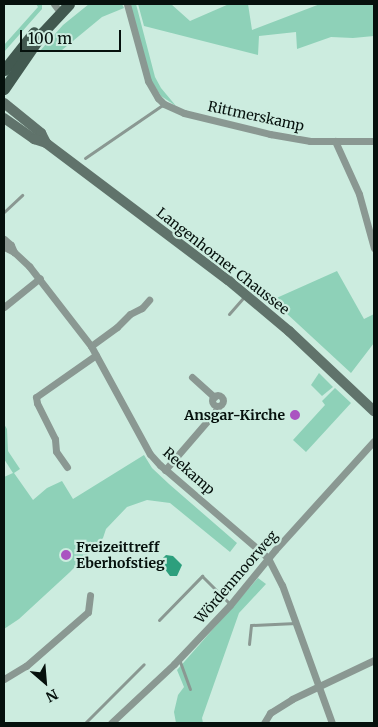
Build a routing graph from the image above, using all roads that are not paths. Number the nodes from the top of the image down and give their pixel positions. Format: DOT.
graph roads {
  1 [pos="127,4"];
  2 [pos="59,6"];
  3 [pos="4,70"];
  4 [pos="4,89"];
  5 [pos="4,104"];
  6 [pos="164,104"];
  7 [pos="4,118"];
  8 [pos="335,141"];
  9 [pos="374,141"];
  10 [pos="46,143"];
  11 [pos="85,158"];
  12 [pos="22,195"];
  13 [pos="4,212"];
  14 [pos="4,239"];
  15 [pos="4,247"];
  16 [pos="374,248"];
  17 [pos="14,252"];
  18 [pos="40,278"];
  19 [pos="246,294"];
  20 [pos="149,300"];
  21 [pos="4,307"];
  22 [pos="229,314"];
  23 [pos="91,346"];
  24 [pos="96,355"];
  25 [pos="192,376"];
  26 [pos="374,411"];
  27 [pos="374,441"];
  28 [pos="67,467"];
  29 [pos="165,470"];
  30 [pos="268,558"];
  31 [pos="90,595"];
  32 [pos="230,605"];
  33 [pos="159,620"];
  34 [pos="296,623"];
  35 [pos="249,644"];
  36 [pos="179,659"];
  37 [pos="374,660"];
  38 [pos="144,664"];
  39 [pos="4,679"];
  40 [pos="320,686"];
  41 [pos="190,689"];
  42 [pos="84,723"];
  43 [pos="111,723"];
  44 [pos="264,723"];
  45 [pos="332,723"];
  1 -- 6 [label="street"];
  2 -- 3 [label="main road"];
  2 -- 4 [label="main road"];
  5 -- 10 [label="main road, Langenhorner Chaussee"];
  6 -- 8 [label="street, Rittmerskamp"];
  6 -- 11 [label="lane"];
  7 -- 10 [label="main road, Langenhorner Chaussee"];
  8 -- 9 [label="street, Rittmerskamp"];
  8 -- 16 [label="street"];
  10 -- 19 [label="main road, Langenhorner Chaussee"];
  12 -- 13 [label="lane"];
  14 -- 17 [label="street, Reekamp"];
  15 -- 17 [label="street, Reekamp"];
  17 -- 18 [label="street, Reekamp"];
  18 -- 21 [label="street"];
  18 -- 23 [label="street, Reekamp"];
  19 -- 22 [label="lane"];
  19 -- 26 [label="main road, Langenhorner Chaussee"];
  20 -- 23 [label="street"];
  23 -- 24 [label="street, Reekamp"];
  24 -- 28 [label="street"];
  24 -- 29 [label="street, Reekamp"];
  25 -- 29 [label="street"];
  27 -- 30 [label="street, Wördenmoorweg"];
  29 -- 30 [label="street, Reekamp"];
  30 -- 32 [label="street, Wördenmoorweg"];
  30 -- 34 [label="street, Reekamp"];
  31 -- 39 [label="street"];
  32 -- 33 [label="lane"];
  32 -- 36 [label="street, Wördenmoorweg"];
  34 -- 35 [label="lane"];
  34 -- 40 [label="street, Reekamp"];
  36 -- 41 [label="lane"];
  36 -- 43 [label="street, Wördenmoorweg"];
  37 -- 40 [label="street"];
  38 -- 42 [label="lane"];
  40 -- 44 [label="street"];
  40 -- 45 [label="street, Reekamp"];
}
